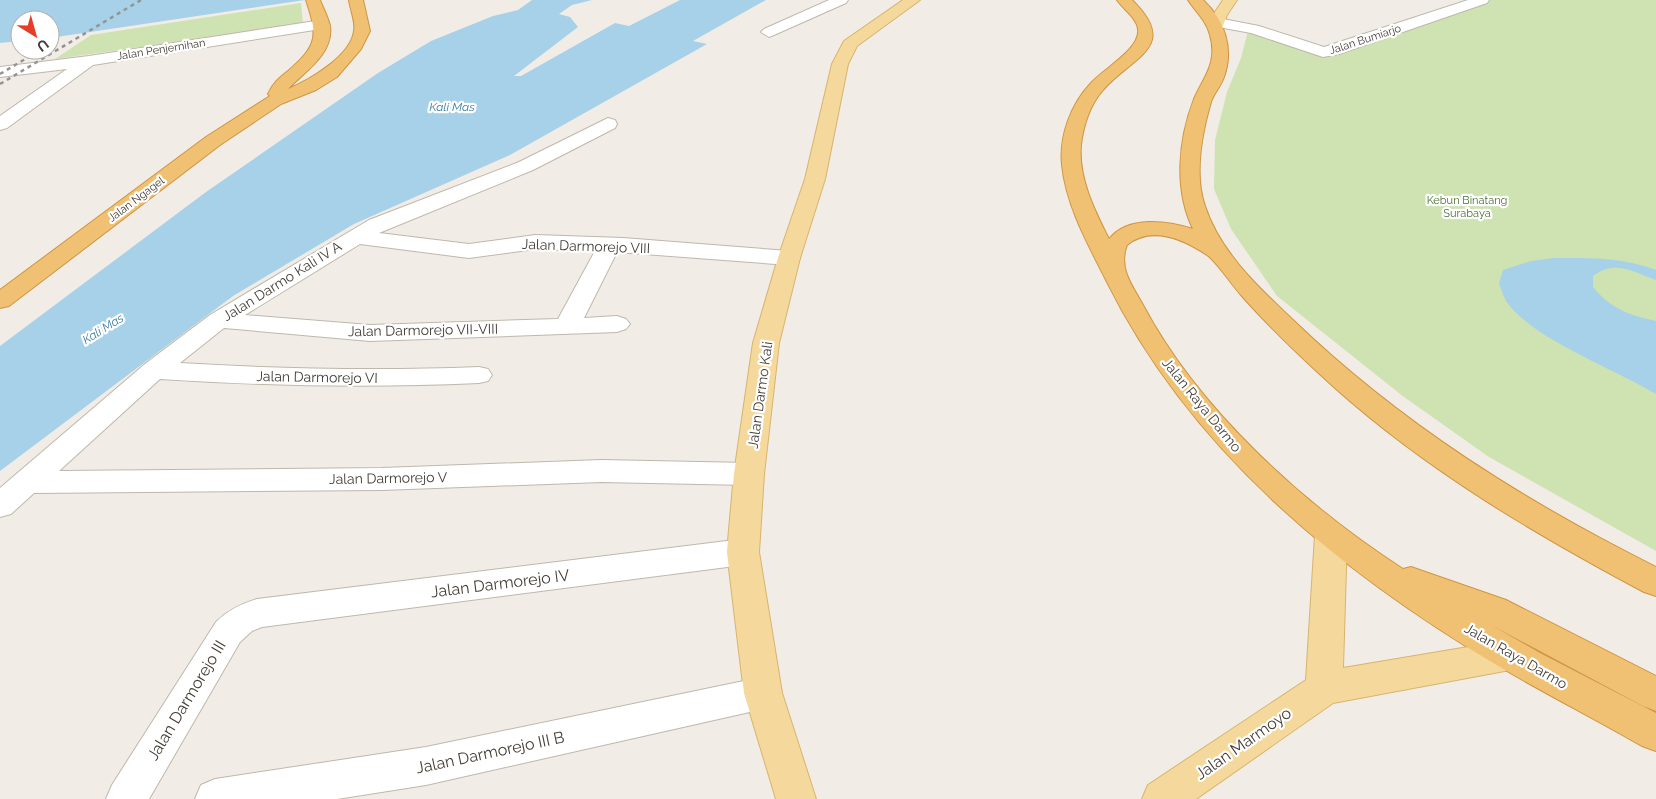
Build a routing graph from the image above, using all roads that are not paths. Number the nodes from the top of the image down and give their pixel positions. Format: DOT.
graph roads {
  1 [pos="356,0"];
  2 [pos="841,0"];
  3 [pos="913,0"];
  4 [pos="1124,0"];
  5 [pos="1195,0"];
  6 [pos="1482,0"];
  7 [pos="313,1"];
  8 [pos="1227,1"];
  9 [pos="322,25"];
  10 [pos="1217,26"];
  11 [pos="770,32"];
  12 [pos="89,60"];
  13 [pos="0,72"];
  14 [pos="275,100"];
  15 [pos="0,124"];
  16 [pos="608,124"];
  17 [pos="354,237"];
  18 [pos="609,245"];
  19 [pos="1217,251"];
  20 [pos="789,258"];
  21 [pos="1112,271"];
  22 [pos="0,301"];
  23 [pos="219,320"];
  24 [pos="618,324"];
  25 [pos="567,326"];
  26 [pos="154,370"];
  27 [pos="479,375"];
  28 [pos="749,474"];
  29 [pos="27,482"];
  30 [pos="0,506"];
  31 [pos="1332,535"];
  32 [pos="743,552"];
  33 [pos="1379,569"];
  34 [pos="1656,583"];
  35 [pos="257,613"];
  36 [pos="1510,654"];
  37 [pos="1324,688"];
  38 [pos="763,693"];
  39 [pos="1656,694"];
  40 [pos="1656,732"];
  41 [pos="126,799"];
  42 [pos="215,799"];
  43 [pos="796,799"];
  44 [pos="1162,799"];
  1 -- 14 [label="highway, Jalan Ngagel"];
  2 -- 11 [label="street"];
  3 -- 20 [label="main road, Jalan Darmo Kali"];
  4 -- 21 [label="highway, Jalan Raya Darmo"];
  5 -- 10 [label="highway"];
  6 -- 10 [label="street, Jalan Bumiarjo"];
  7 -- 9 [label="highway"];
  8 -- 10 [label="main road"];
  9 -- 12 [label="street, Jalan Penjernihan"];
  9 -- 14 [label="highway, Jalan Ngagel"];
  10 -- 19 [label="highway"];
  12 -- 13 [label="street, Jalan Penjernihan"];
  12 -- 15 [label="street"];
  14 -- 22 [label="highway, Jalan Ngagel"];
  16 -- 17 [label="street, Jalan Darmo Kali IV A"];
  17 -- 18 [label="street, Jalan Darmorejo VIII"];
  17 -- 23 [label="street, Jalan Darmo Kali IV A"];
  18 -- 20 [label="street, Jalan Darmorejo VIII"];
  18 -- 25 [label="street"];
  19 -- 21 [label="highway"];
  19 -- 34 [label="highway"];
  20 -- 28 [label="main road, Jalan Darmo Kali"];
  21 -- 31 [label="highway, Jalan Raya Darmo"];
  23 -- 25 [label="street, Jalan Darmorejo VII-VIII"];
  23 -- 26 [label="street, Jalan Darmo Kali IV A"];
  24 -- 25 [label="street, Jalan Darmorejo VII-VIII"];
  26 -- 27 [label="street, Jalan Darmorejo VI"];
  26 -- 29 [label="street, Jalan Darmo Kali IV A"];
  28 -- 29 [label="street, Jalan Darmorejo V"];
  28 -- 32 [label="main road, Jalan Darmo Kali"];
  29 -- 30 [label="street, Jalan Darmo Kali IV A"];
  31 -- 33 [label="highway, Jalan Raya Darmo"];
  31 -- 37 [label="main road"];
  32 -- 35 [label="street, Jalan Darmorejo IV"];
  32 -- 38 [label="main road, Jalan Darmo Kali"];
  33 -- 36 [label="highway, Jalan Raya Darmo"];
  33 -- 39 [label="highway"];
  35 -- 41 [label="street, Jalan Darmorejo III"];
  36 -- 37 [label="main road, Jalan Marmoyo"];
  36 -- 40 [label="highway, Jalan Raya Darmo"];
  37 -- 44 [label="main road, Jalan Marmoyo"];
  38 -- 42 [label="street, Jalan Darmorejo III B"];
  38 -- 43 [label="main road, Jalan Darmo Kali"];
}
